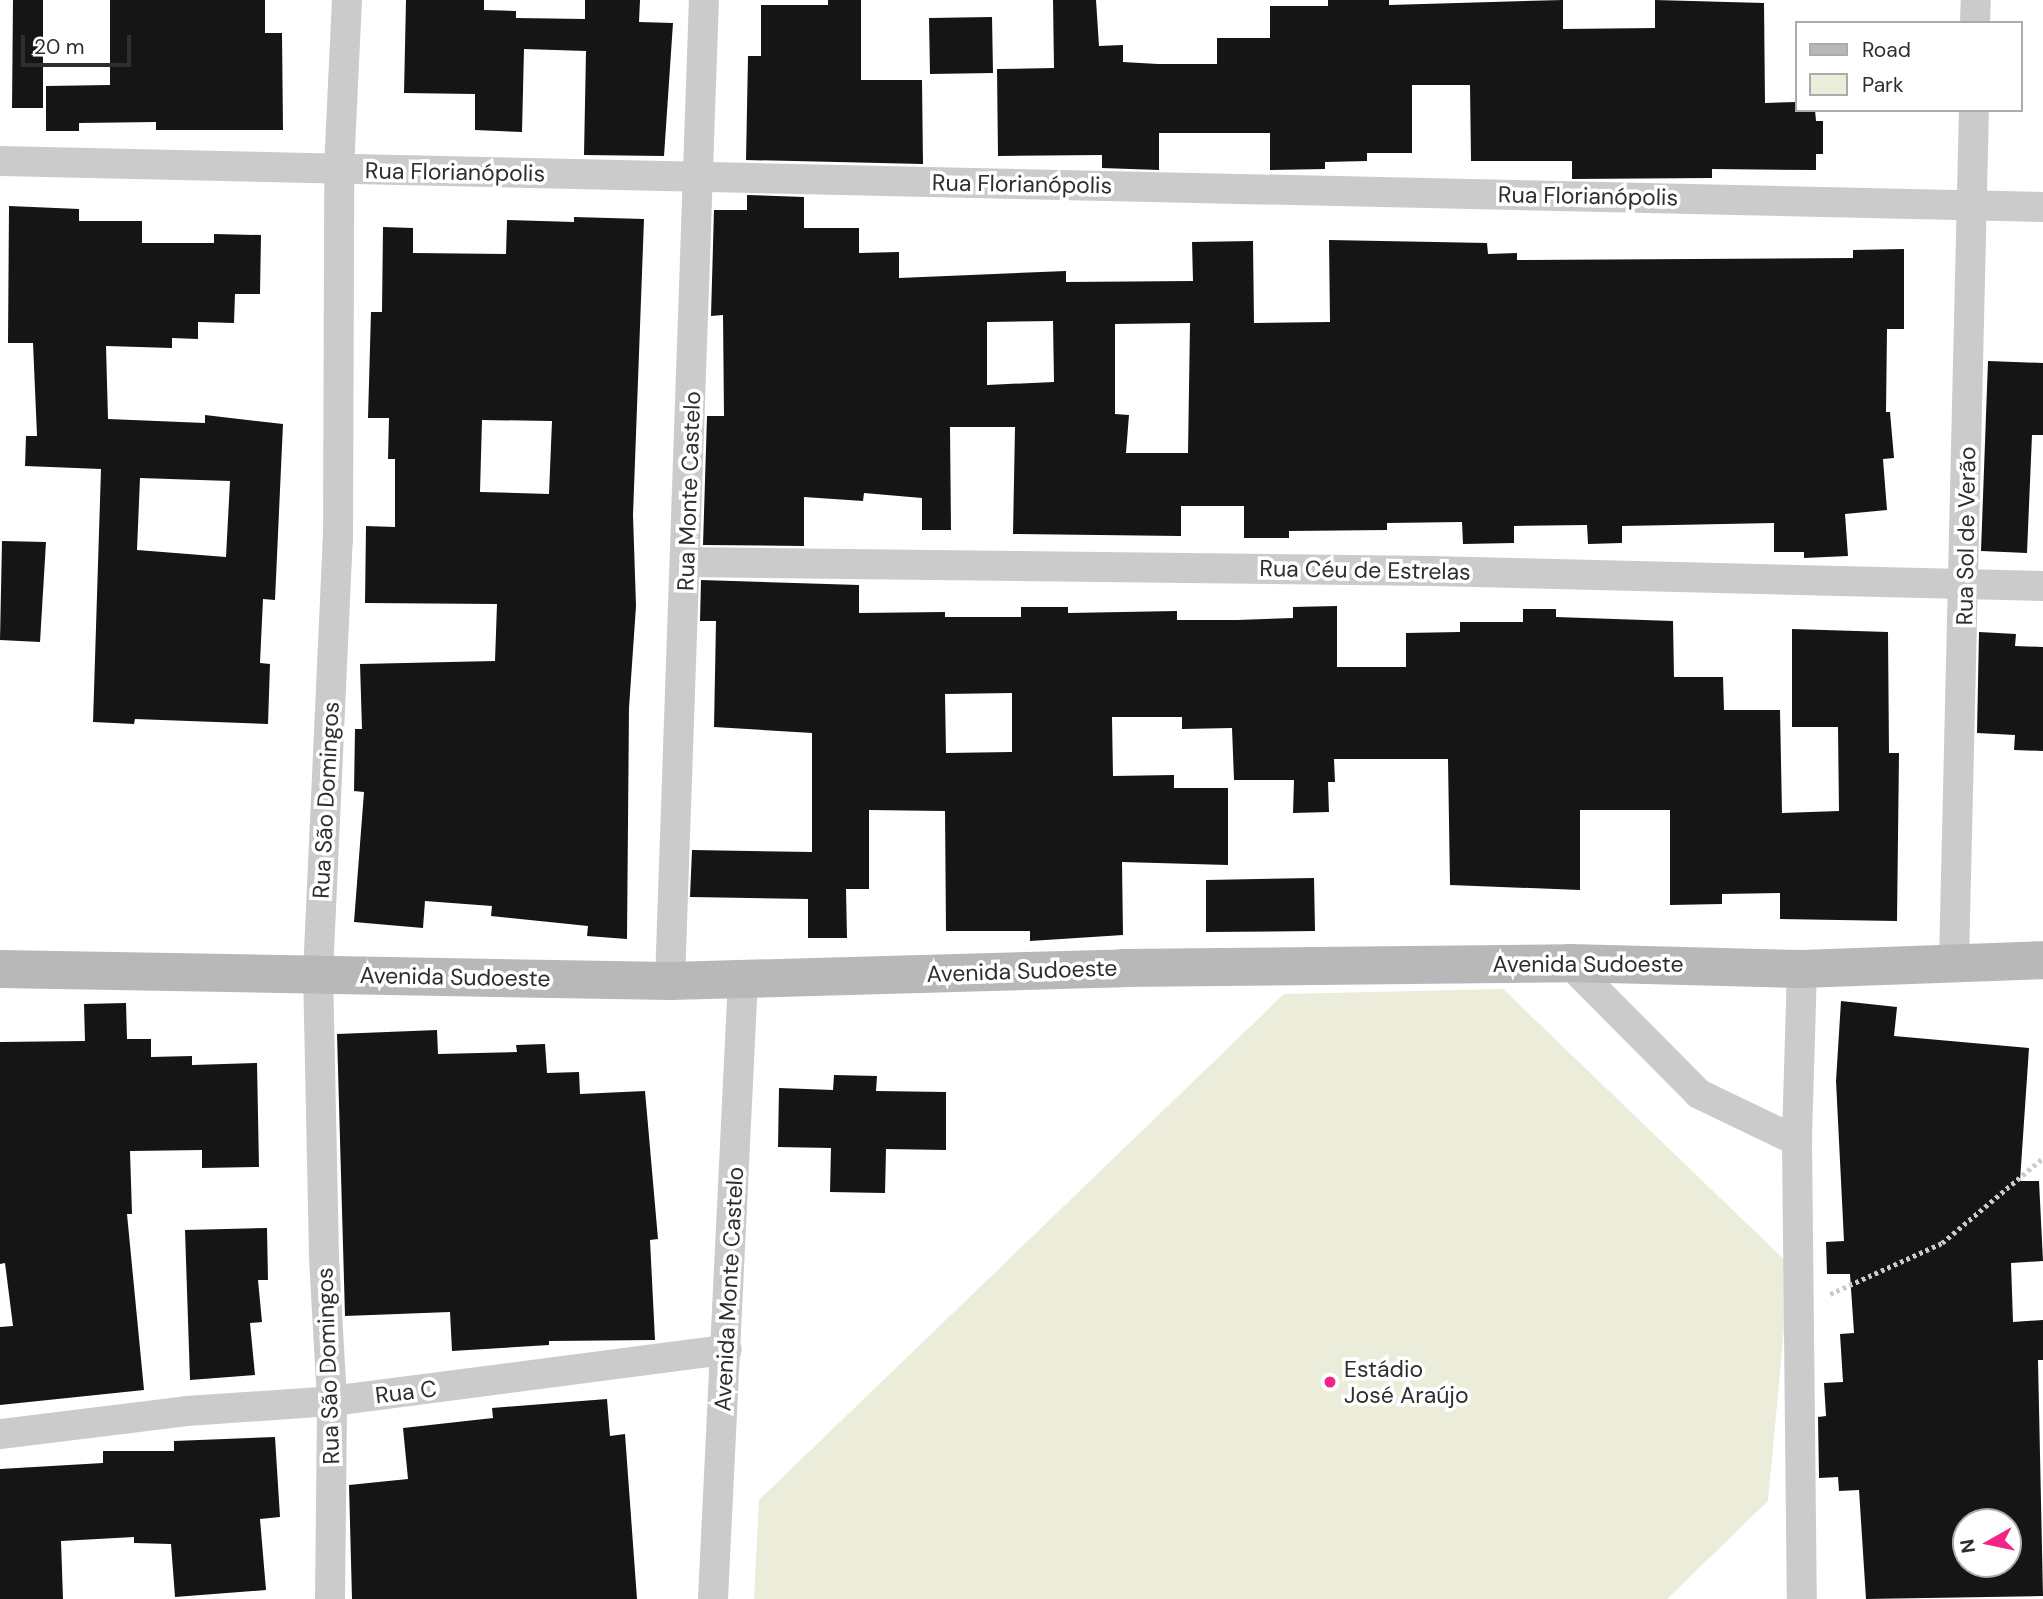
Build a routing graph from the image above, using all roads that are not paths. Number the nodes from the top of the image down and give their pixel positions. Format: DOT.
graph roads {
  1 [pos="347,0"];
  2 [pos="704,0"];
  3 [pos="1976,0"];
  4 [pos="1975,21"];
  5 [pos="1974,112"];
  6 [pos="0,161"];
  7 [pos="339,169"];
  8 [pos="700,177"];
  9 [pos="1972,203"];
  10 [pos="2043,207"];
  11 [pos="687,562"];
  12 [pos="1966,584"];
  13 [pos="2043,586"];
  14 [pos="2043,960"];
  15 [pos="1954,962"];
  16 [pos="1569,963"];
  17 [pos="0,968"];
  18 [pos="1802,969"];
  19 [pos="318,974"];
  20 [pos="743,978"];
  21 [pos="670,981"];
  22 [pos="1797,1141"];
  23 [pos="727,1350"];
  24 [pos="332,1401"];
  25 [pos="0,1434"];
  26 [pos="330,1599"];
  27 [pos="713,1599"];
  28 [pos="1802,1599"];
  1 -- 7 [label="street, Rua São Domingos"];
  2 -- 8 [label="street, Rua Monte Castelo"];
  3 -- 4 [label="street"];
  5 -- 9 [label="street, Rua Sol de Verão"];
  6 -- 7 [label="street, Rua Florianópolis"];
  7 -- 8 [label="street, Rua Florianópolis"];
  7 -- 19 [label="street, Rua São Domingos"];
  8 -- 9 [label="street, Rua Florianópolis"];
  8 -- 11 [label="street, Rua Monte Castelo"];
  9 -- 10 [label="street, Rua Florianópolis"];
  9 -- 12 [label="street, Rua Sol de Verão"];
  11 -- 12 [label="street, Rua Céu de Estrelas"];
  11 -- 21 [label="street, Rua Monte Castelo"];
  12 -- 13 [label="street, Rua Céu de Estrelas"];
  12 -- 15 [label="street, Rua Sol de Verão"];
  14 -- 15 [label="street, Avenida Sudoeste"];
  15 -- 18 [label="street, Avenida Sudoeste"];
  16 -- 18 [label="street, Avenida Sudoeste"];
  16 -- 20 [label="street, Avenida Sudoeste"];
  16 -- 22 [label="street"];
  17 -- 19 [label="street, Avenida Sudoeste"];
  18 -- 22 [label="street"];
  19 -- 21 [label="street, Avenida Sudoeste"];
  19 -- 24 [label="street, Rua São Domingos"];
  20 -- 21 [label="street, Avenida Sudoeste"];
  20 -- 23 [label="street, Avenida Monte Castelo"];
  22 -- 28 [label="street"];
  23 -- 24 [label="street, Rua C"];
  23 -- 27 [label="street, Avenida Monte Castelo"];
  24 -- 25 [label="street, Rua C"];
  24 -- 26 [label="street, Rua São Domingos"];
}
